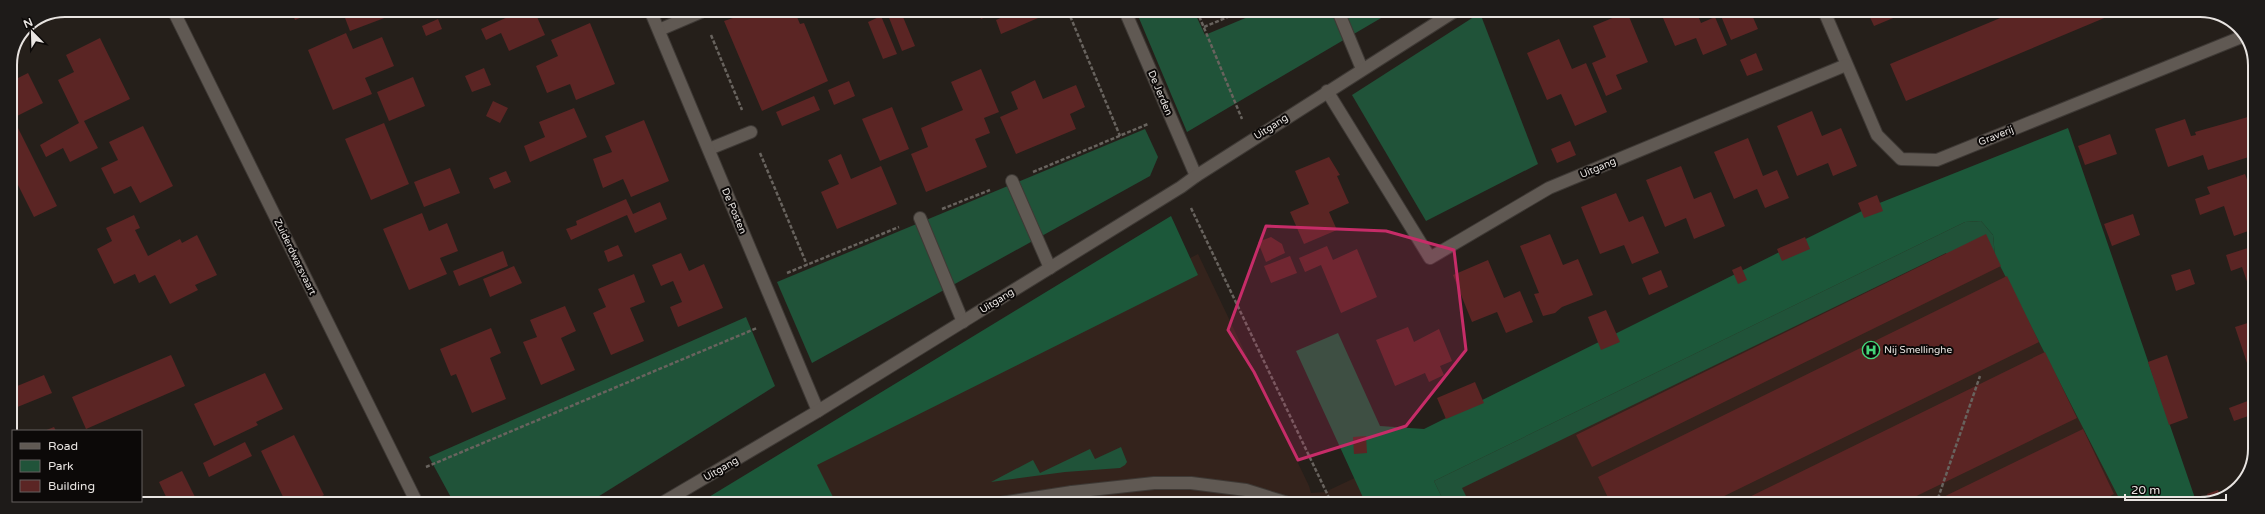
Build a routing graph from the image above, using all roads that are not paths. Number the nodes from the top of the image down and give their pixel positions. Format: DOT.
graph roads {
  1 [pos="176,17"];
  2 [pos="653,17"];
  3 [pos="689,17"];
  4 [pos="1128,17"];
  5 [pos="1340,17"];
  6 [pos="1441,17"];
  7 [pos="1826,17"];
  8 [pos="659,30"];
  9 [pos="2240,38"];
  10 [pos="1846,65"];
  11 [pos="1362,69"];
  12 [pos="1328,91"];
  13 [pos="751,132"];
  14 [pos="709,149"];
  15 [pos="1196,176"];
  16 [pos="1012,181"];
  17 [pos="920,218"];
  18 [pos="1050,268"];
  19 [pos="963,322"];
  20 [pos="818,411"];
  21 [pos="414,497"];
  22 [pos="672,497"];
  23 [pos="1078,497"];
  24 [pos="1268,497"];
  1 -- 21 [label="street, Zuiderdwarsvaart"];
  2 -- 8 [label="street, De Posten"];
  3 -- 8 [label="street"];
  4 -- 15 [label="street, De Jerden"];
  5 -- 11 [label="street"];
  6 -- 11 [label="street, Uitgang"];
  7 -- 10 [label="street, Graverij"];
  8 -- 14 [label="street, De Posten"];
  9 -- 10 [label="street, Graverij"];
  10 -- 12 [label="street, Uitgang"];
  11 -- 12 [label="street, Uitgang"];
  12 -- 15 [label="street, Uitgang"];
  13 -- 14 [label="street"];
  14 -- 20 [label="street, De Posten"];
  15 -- 18 [label="street, Uitgang"];
  16 -- 18 [label="street"];
  17 -- 19 [label="street"];
  18 -- 19 [label="street, Uitgang"];
  19 -- 20 [label="street, Uitgang"];
  20 -- 22 [label="street, Uitgang"];
  23 -- 24 [label="street"];
}
